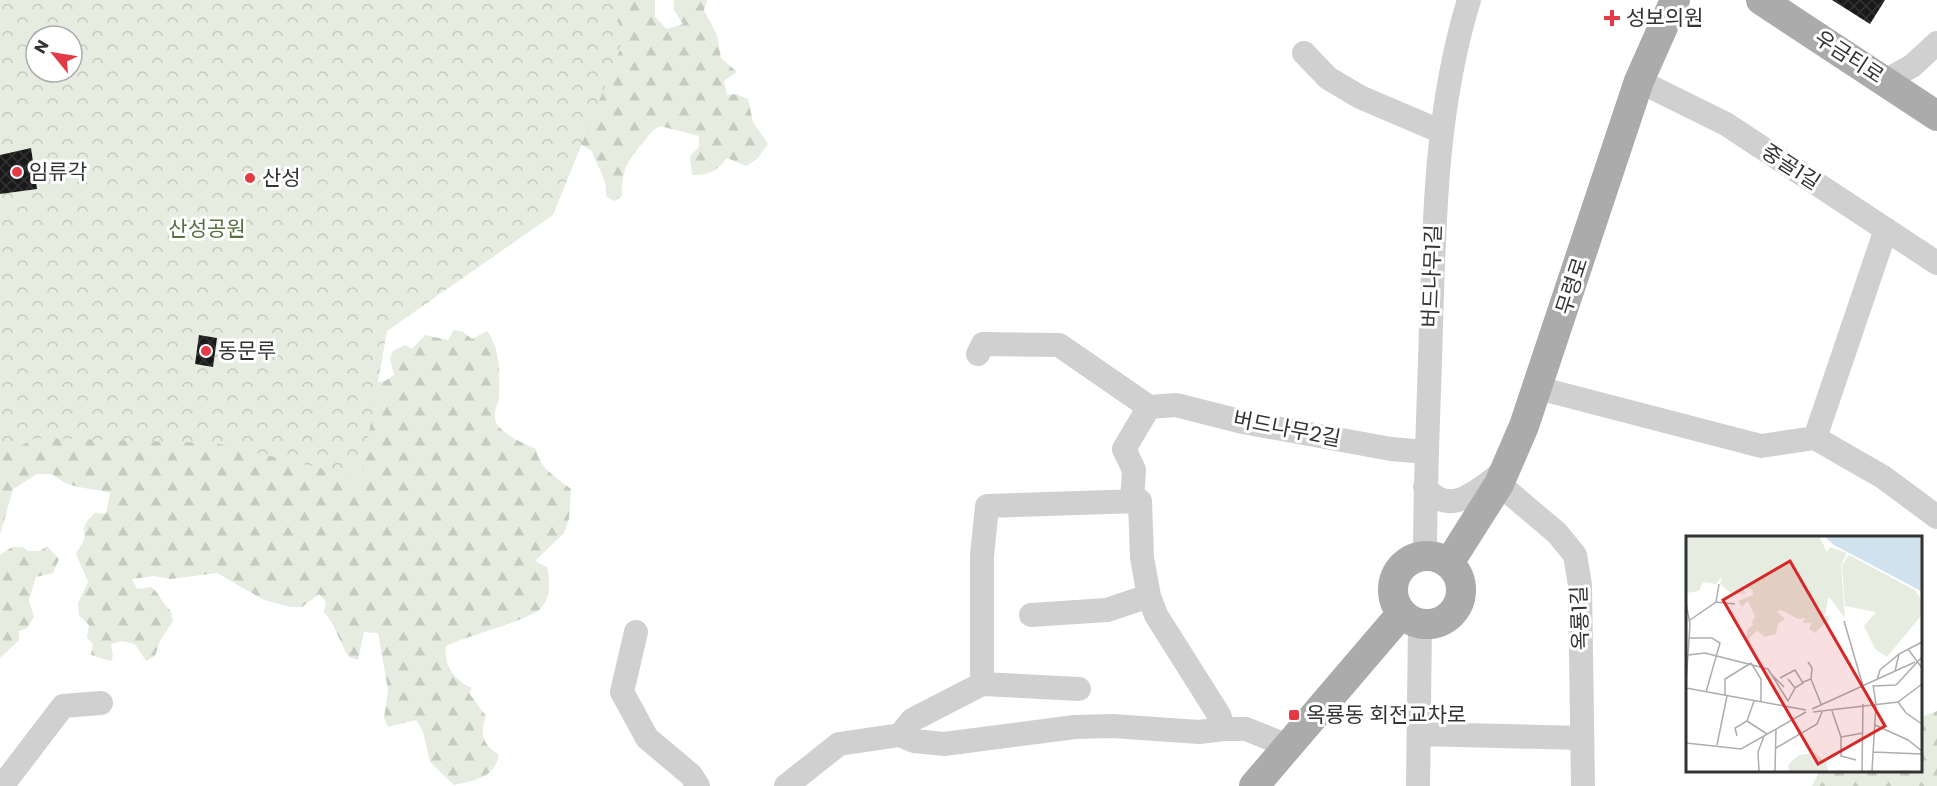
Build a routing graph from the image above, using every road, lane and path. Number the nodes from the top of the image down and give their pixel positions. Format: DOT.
graph roads {
  1 [pos="1469,0"];
  2 [pos="1675,0"];
  3 [pos="1761,0"];
  4 [pos="1937,43"];
  5 [pos="1304,52"];
  6 [pos="1640,81"];
  7 [pos="1885,81"];
  8 [pos="1937,116"];
  9 [pos="1442,132"];
  10 [pos="1886,230"];
  11 [pos="1937,263"];
  12 [pos="978,354"];
  13 [pos="1538,388"];
  14 [pos="1149,407"];
  15 [pos="1815,438"];
  16 [pos="1426,452"];
  17 [pos="1502,477"];
  18 [pos="1425,488"];
  19 [pos="1132,502"];
  20 [pos="1937,517"];
  21 [pos="1437,560"];
  22 [pos="1149,596"];
  23 [pos="1031,615"];
  24 [pos="1411,619"];
  25 [pos="636,632"];
  26 [pos="982,684"];
  27 [pos="1079,689"];
  28 [pos="101,703"];
  29 [pos="1224,729"];
  30 [pos="1419,734"];
  31 [pos="900,735"];
  32 [pos="1582,738"];
  33 [pos="1288,746"];
  34 [pos="2,786"];
  35 [pos="698,786"];
  36 [pos="786,786"];
  37 [pos="1254,786"];
  38 [pos="1418,786"];
  39 [pos="1583,786"];
  1 -- 9 [label="street, 버드나무1길"];
  2 -- 6 [label="main road, 무령로"];
  3 -- 7 [label="main road, 우금티로"];
  4 -- 7 [label="street"];
  5 -- 9 [label="street"];
  6 -- 10 [label="street, 중골1길"];
  6 -- 13 [label="main road, 무령로"];
  7 -- 8 [label="main road, 우금티로"];
  9 -- 16 [label="street, 버드나무1길"];
  10 -- 11 [label="street, 중골1길"];
  10 -- 15 [label="street"];
  12 -- 14 [label="street"];
  13 -- 15 [label="street"];
  13 -- 17 [label="main road, 무령로"];
  14 -- 16 [label="street, 버드나무2길"];
  14 -- 19 [label="street"];
  15 -- 20 [label="street"];
  16 -- 18 [label="street, 버드나무1길"];
  17 -- 18 [label="street"];
  17 -- 21 [label="main road, 무령로"];
  17 -- 32 [label="street, 옥룡1길"];
  18 -- 21 [label="street, 버드나무1길"];
  19 -- 22 [label="street"];
  19 -- 26 [label="street"];
  21 -- 24 [label="main road"];
  21 -- 24 [label="main road"];
  22 -- 23 [label="street"];
  22 -- 29 [label="street"];
  24 -- 30 [label="street"];
  24 -- 33 [label="main road"];
  25 -- 35 [label="street"];
  26 -- 27 [label="street"];
  26 -- 31 [label="street"];
  28 -- 34 [label="street"];
  29 -- 31 [label="street"];
  29 -- 33 [label="street"];
  30 -- 32 [label="street"];
  30 -- 38 [label="street"];
  31 -- 36 [label="street"];
  32 -- 39 [label="street, 옥룡1길"];
  33 -- 37 [label="main road"];
}
